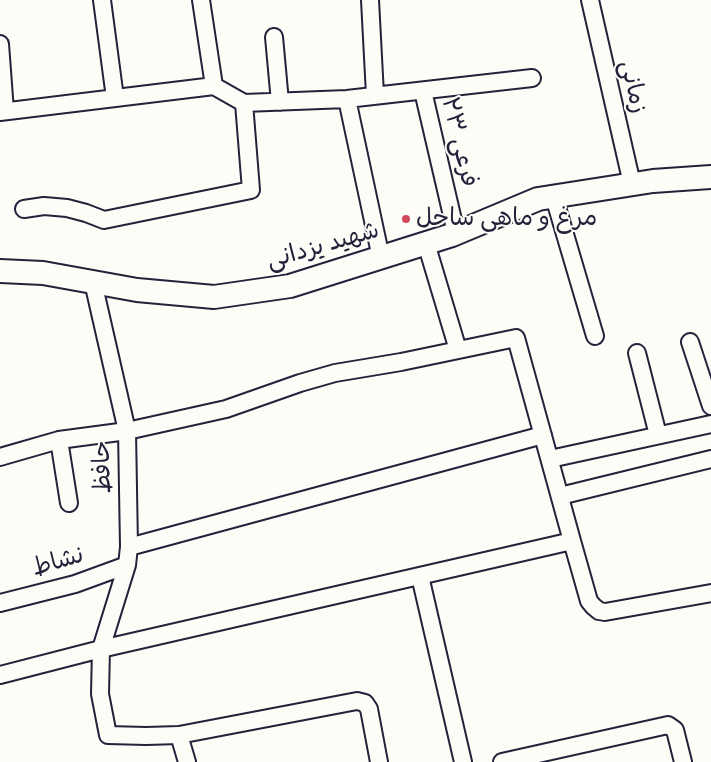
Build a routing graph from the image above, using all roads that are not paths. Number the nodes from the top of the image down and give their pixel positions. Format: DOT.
graph roads {
  1 [pos="102,0"];
  2 [pos="201,0"];
  3 [pos="370,0"];
  4 [pos="590,0"];
  5 [pos="274,37"];
  6 [pos="0,44"];
  7 [pos="532,78"];
  8 [pos="214,86"];
  9 [pos="423,91"];
  10 [pos="375,95"];
  11 [pos="115,98"];
  12 [pos="347,99"];
  13 [pos="280,102"];
  14 [pos="244,103"];
  15 [pos="2,112"];
  16 [pos="711,177"];
  17 [pos="632,184"];
  18 [pos="554,197"];
  19 [pos="24,209"];
  20 [pos="456,233"];
  21 [pos="426,243"];
  22 [pos="380,258"];
  23 [pos="0,271"];
  24 [pos="93,282"];
  25 [pos="595,336"];
  26 [pos="690,342"];
  27 [pos="458,350"];
  28 [pos="637,353"];
  29 [pos="711,406"];
  30 [pos="711,424"];
  31 [pos="127,430"];
  32 [pos="543,435"];
  33 [pos="658,435"];
  34 [pos="59,440"];
  35 [pos="0,457"];
  36 [pos="550,458"];
  37 [pos="711,458"];
  38 [pos="560,496"];
  39 [pos="69,503"];
  40 [pos="572,541"];
  41 [pos="129,547"];
  42 [pos="127,565"];
  43 [pos="420,576"];
  44 [pos="711,593"];
  45 [pos="0,603"];
  46 [pos="102,649"];
  47 [pos="0,675"];
  48 [pos="179,734"];
  49 [pos="187,762"];
  50 [pos="379,762"];
  51 [pos="463,762"];
  52 [pos="502,762"];
  53 [pos="683,762"];
  1 -- 11 [label="street"];
  2 -- 8 [label="street"];
  3 -- 10 [label="street"];
  4 -- 17 [label="street, زمانی"];
  5 -- 13 [label="street"];
  6 -- 15 [label="street"];
  7 -- 9 [label="street"];
  8 -- 11 [label="street"];
  8 -- 14 [label="street"];
  9 -- 10 [label="street"];
  9 -- 20 [label="street, فرعی ۲۳"];
  10 -- 12 [label="street"];
  11 -- 15 [label="street"];
  12 -- 13 [label="street"];
  12 -- 22 [label="street"];
  13 -- 14 [label="street"];
  14 -- 19 [label="street"];
  16 -- 17 [label="street, شهید یزدانی"];
  17 -- 18 [label="street, شهید یزدانی"];
  18 -- 20 [label="street, شهید یزدانی"];
  18 -- 25 [label="street"];
  20 -- 21 [label="street, شهید یزدانی"];
  21 -- 22 [label="street, شهید یزدانی"];
  21 -- 27 [label="street"];
  22 -- 24 [label="street, شهید یزدانی"];
  23 -- 24 [label="street, شهید یزدانی"];
  24 -- 31 [label="street, حافظ"];
  26 -- 29 [label="street"];
  27 -- 31 [label="street"];
  27 -- 32 [label="street"];
  28 -- 33 [label="street"];
  30 -- 33 [label="street"];
  31 -- 34 [label="street"];
  31 -- 41 [label="street, حافظ"];
  32 -- 36 [label="street"];
  32 -- 41 [label="street"];
  33 -- 36 [label="street"];
  34 -- 35 [label="street"];
  34 -- 39 [label="street"];
  36 -- 38 [label="street"];
  37 -- 38 [label="street"];
  38 -- 40 [label="street"];
  40 -- 43 [label="street"];
  40 -- 44 [label="street"];
  41 -- 42 [label="street, حافظ"];
  42 -- 45 [label="street, نشاط"];
  42 -- 46 [label="street, حافظ"];
  43 -- 46 [label="street"];
  43 -- 51 [label="street"];
  46 -- 47 [label="street"];
  46 -- 48 [label="street, حافظ"];
  48 -- 49 [label="street"];
  48 -- 50 [label="street"];
  52 -- 53 [label="street"];
}
